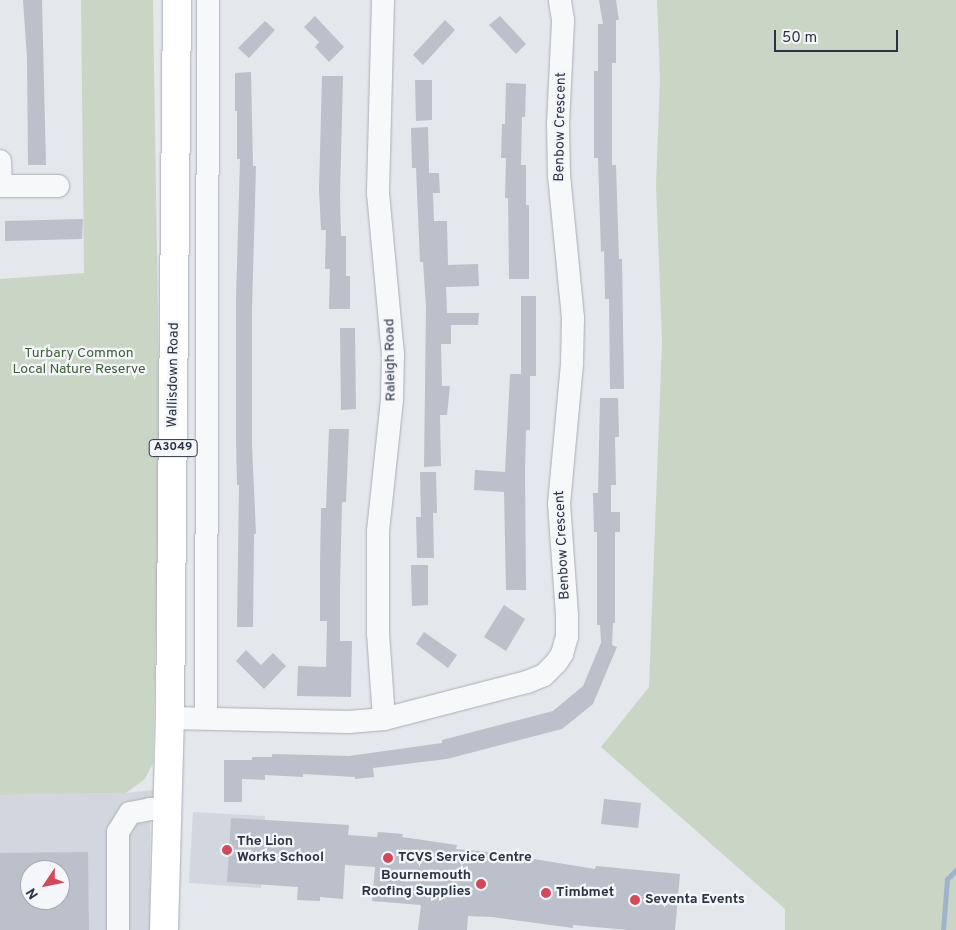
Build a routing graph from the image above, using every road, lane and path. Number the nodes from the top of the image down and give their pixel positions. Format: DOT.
graph roads {
  1 [pos="177,0"];
  2 [pos="208,0"];
  3 [pos="383,0"];
  4 [pos="560,0"];
  5 [pos="178,61"];
  6 [pos="209,63"];
  7 [pos="0,160"];
  8 [pos="58,186"];
  9 [pos="170,718"];
  10 [pos="206,718"];
  11 [pos="384,720"];
  12 [pos="169,809"];
  13 [pos="118,930"];
  14 [pos="164,930"];
  1 -- 5 [label="main road, Wallisdown Road / A3049"];
  2 -- 6 [label="street"];
  3 -- 11 [label="street, Raleigh Road"];
  4 -- 11 [label="street, Benbow Crescent"];
  5 -- 6 [label="street"];
  5 -- 9 [label="main road, Wallisdown Road / A3049"];
  6 -- 10 [label="street"];
  7 -- 8 [label="street"];
  9 -- 10 [label="street, Benbow Crescent"];
  9 -- 12 [label="main road, Wallisdown Road / A3049"];
  10 -- 11 [label="street, Benbow Crescent"];
  12 -- 13 [label="street"];
  12 -- 14 [label="main road, Wallisdown Road / A3049"];
}
